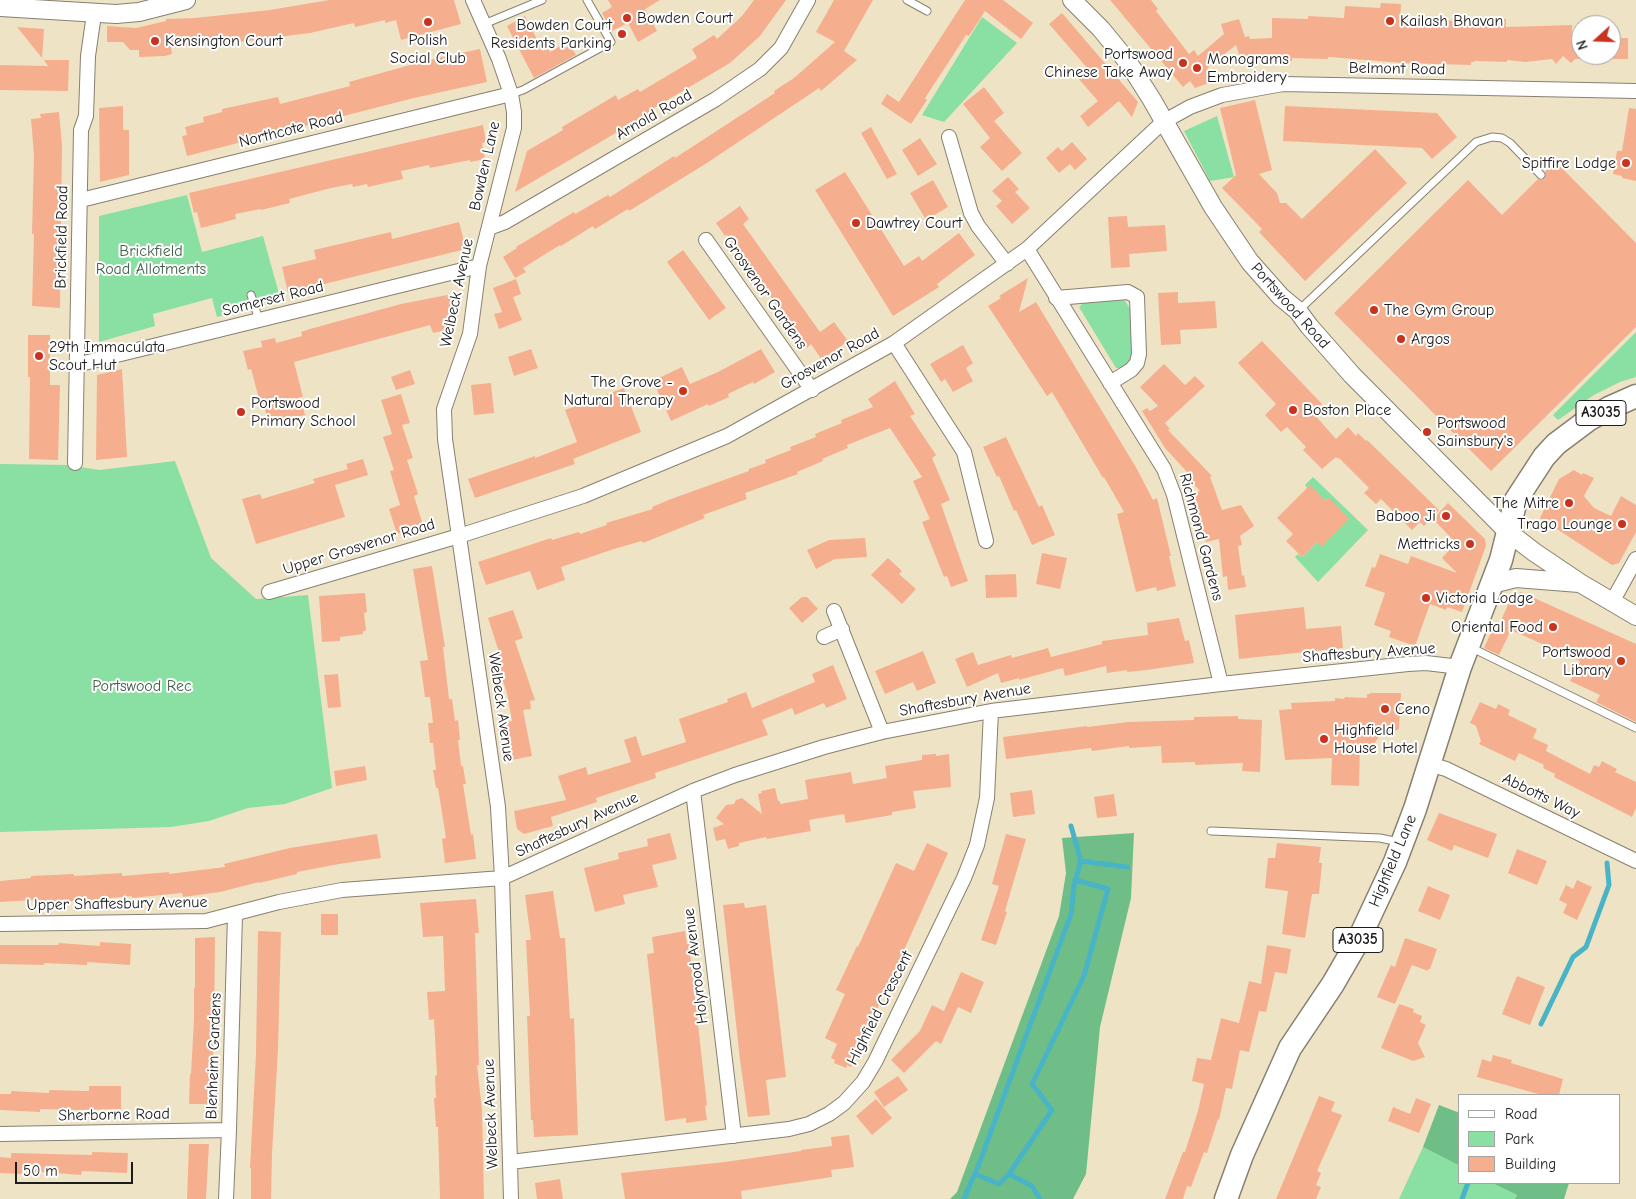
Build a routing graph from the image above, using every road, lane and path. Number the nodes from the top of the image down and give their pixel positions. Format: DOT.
graph roads {
  1 [pos="186,0"];
  2 [pos="473,0"];
  3 [pos="542,0"];
  4 [pos="587,0"];
  5 [pos="808,0"];
  6 [pos="907,0"];
  7 [pos="1072,0"];
  8 [pos="0,7"];
  9 [pos="927,12"];
  10 [pos="94,14"];
  11 [pos="484,24"];
  12 [pos="1636,91"];
  13 [pos="511,94"];
  14 [pos="1164,122"];
  15 [pos="949,137"];
  16 [pos="1541,175"];
  17 [pos="80,200"];
  18 [pos="489,228"];
  19 [pos="706,240"];
  20 [pos="1026,249"];
  21 [pos="1007,264"];
  22 [pos="479,266"];
  23 [pos="251,295"];
  24 [pos="1056,298"];
  25 [pos="1298,311"];
  26 [pos="259,320"];
  27 [pos="894,343"];
  28 [pos="76,366"];
  29 [pos="1110,383"];
  30 [pos="812,390"];
  31 [pos="1636,396"];
  32 [pos="75,463"];
  33 [pos="1508,532"];
  34 [pos="460,536"];
  35 [pos="986,541"];
  36 [pos="1636,559"];
  37 [pos="1580,583"];
  38 [pos="1492,584"];
  39 [pos="269,592"];
  40 [pos="1612,602"];
  41 [pos="834,611"];
  42 [pos="1636,616"];
  43 [pos="842,629"];
  44 [pos="824,637"];
  45 [pos="1468,646"];
  46 [pos="1460,667"];
  47 [pos="1221,684"];
  48 [pos="991,711"];
  49 [pos="1636,728"];
  50 [pos="882,732"];
  51 [pos="1429,764"];
  52 [pos="692,791"];
  53 [pos="1211,831"];
  54 [pos="1402,843"];
  55 [pos="1636,861"];
  56 [pos="502,878"];
  57 [pos="235,915"];
  58 [pos="0,924"];
  59 [pos="230,1130"];
  60 [pos="0,1134"];
  61 [pos="734,1136"];
  62 [pos="510,1162"];
  63 [pos="226,1199"];
  64 [pos="510,1199"];
  65 [pos="1226,1199"];
  1 -- 10 [label="street"];
  2 -- 11 [label="street, Bowden Lane"];
  3 -- 11 [label="lane"];
  4 -- 13 [label="lane"];
  5 -- 18 [label="street, Arnold Road"];
  6 -- 9 [label="lane"];
  7 -- 14 [label="street, Portswood Road"];
  8 -- 10 [label="street"];
  10 -- 17 [label="street, Brickfield Road"];
  11 -- 13 [label="street, Bowden Lane"];
  12 -- 14 [label="street, Belmont Road"];
  13 -- 17 [label="street, Northcote Road"];
  13 -- 18 [label="street, Bowden Lane"];
  14 -- 20 [label="street, Grosvenor Road"];
  14 -- 25 [label="street, Portswood Road"];
  15 -- 21 [label="street"];
  16 -- 25 [label="lane"];
  17 -- 28 [label="street, Brickfield Road"];
  18 -- 22 [label="street, Welbeck Avenue"];
  19 -- 30 [label="street, Grosvenor Gardens"];
  20 -- 21 [label="street, Grosvenor Road"];
  20 -- 24 [label="street, Richmond Gardens"];
  21 -- 27 [label="street, Grosvenor Road"];
  22 -- 26 [label="street, Somerset Road"];
  22 -- 34 [label="street, Welbeck Avenue"];
  23 -- 26 [label="lane"];
  24 -- 29 [label="street, Richmond Gardens"];
  24 -- 29 [label="street"];
  25 -- 33 [label="street, Portswood Road"];
  26 -- 28 [label="street, Somerset Road"];
  27 -- 30 [label="street, Grosvenor Road"];
  27 -- 35 [label="street"];
  28 -- 32 [label="street, Brickfield Road"];
  29 -- 47 [label="street, Richmond Gardens"];
  30 -- 34 [label="street, Grosvenor Road"];
  31 -- 33 [label="main road, A3035"];
  33 -- 37 [label="street, Portswood Road"];
  33 -- 38 [label="main road, Highfield Lane / A3035"];
  34 -- 39 [label="street, Upper Grosvenor Road"];
  34 -- 56 [label="street, Welbeck Avenue"];
  36 -- 40 [label="street"];
  37 -- 38 [label="street"];
  37 -- 40 [label="street, Portswood Road"];
  38 -- 45 [label="main road, Highfield Lane / A3035"];
  40 -- 42 [label="street, Portswood Road"];
  41 -- 43 [label="street"];
  43 -- 44 [label="street"];
  43 -- 50 [label="street"];
  45 -- 46 [label="main road, Highfield Lane / A3035"];
  45 -- 49 [label="lane"];
  46 -- 47 [label="street, Shaftesbury Avenue"];
  46 -- 51 [label="main road, Highfield Lane / A3035"];
  47 -- 48 [label="street, Shaftesbury Avenue"];
  48 -- 50 [label="street, Shaftesbury Avenue"];
  48 -- 61 [label="street, Highfield Crescent"];
  50 -- 52 [label="street, Shaftesbury Avenue"];
  51 -- 54 [label="main road, Highfield Lane / A3035"];
  51 -- 55 [label="street, Abbotts Way"];
  52 -- 56 [label="street, Shaftesbury Avenue"];
  52 -- 61 [label="street, Holyrood Avenue"];
  53 -- 54 [label="lane"];
  54 -- 65 [label="main road, Highfield Lane / A3035"];
  56 -- 57 [label="street, Upper Shaftesbury Avenue"];
  56 -- 62 [label="street, Welbeck Avenue"];
  57 -- 58 [label="street, Upper Shaftesbury Avenue"];
  57 -- 59 [label="street, Blenheim Gardens"];
  59 -- 60 [label="street, Sherborne Road"];
  59 -- 63 [label="street, Blenheim Gardens"];
  61 -- 62 [label="street, Highfield Crescent"];
  62 -- 64 [label="street, Welbeck Avenue"];
}
